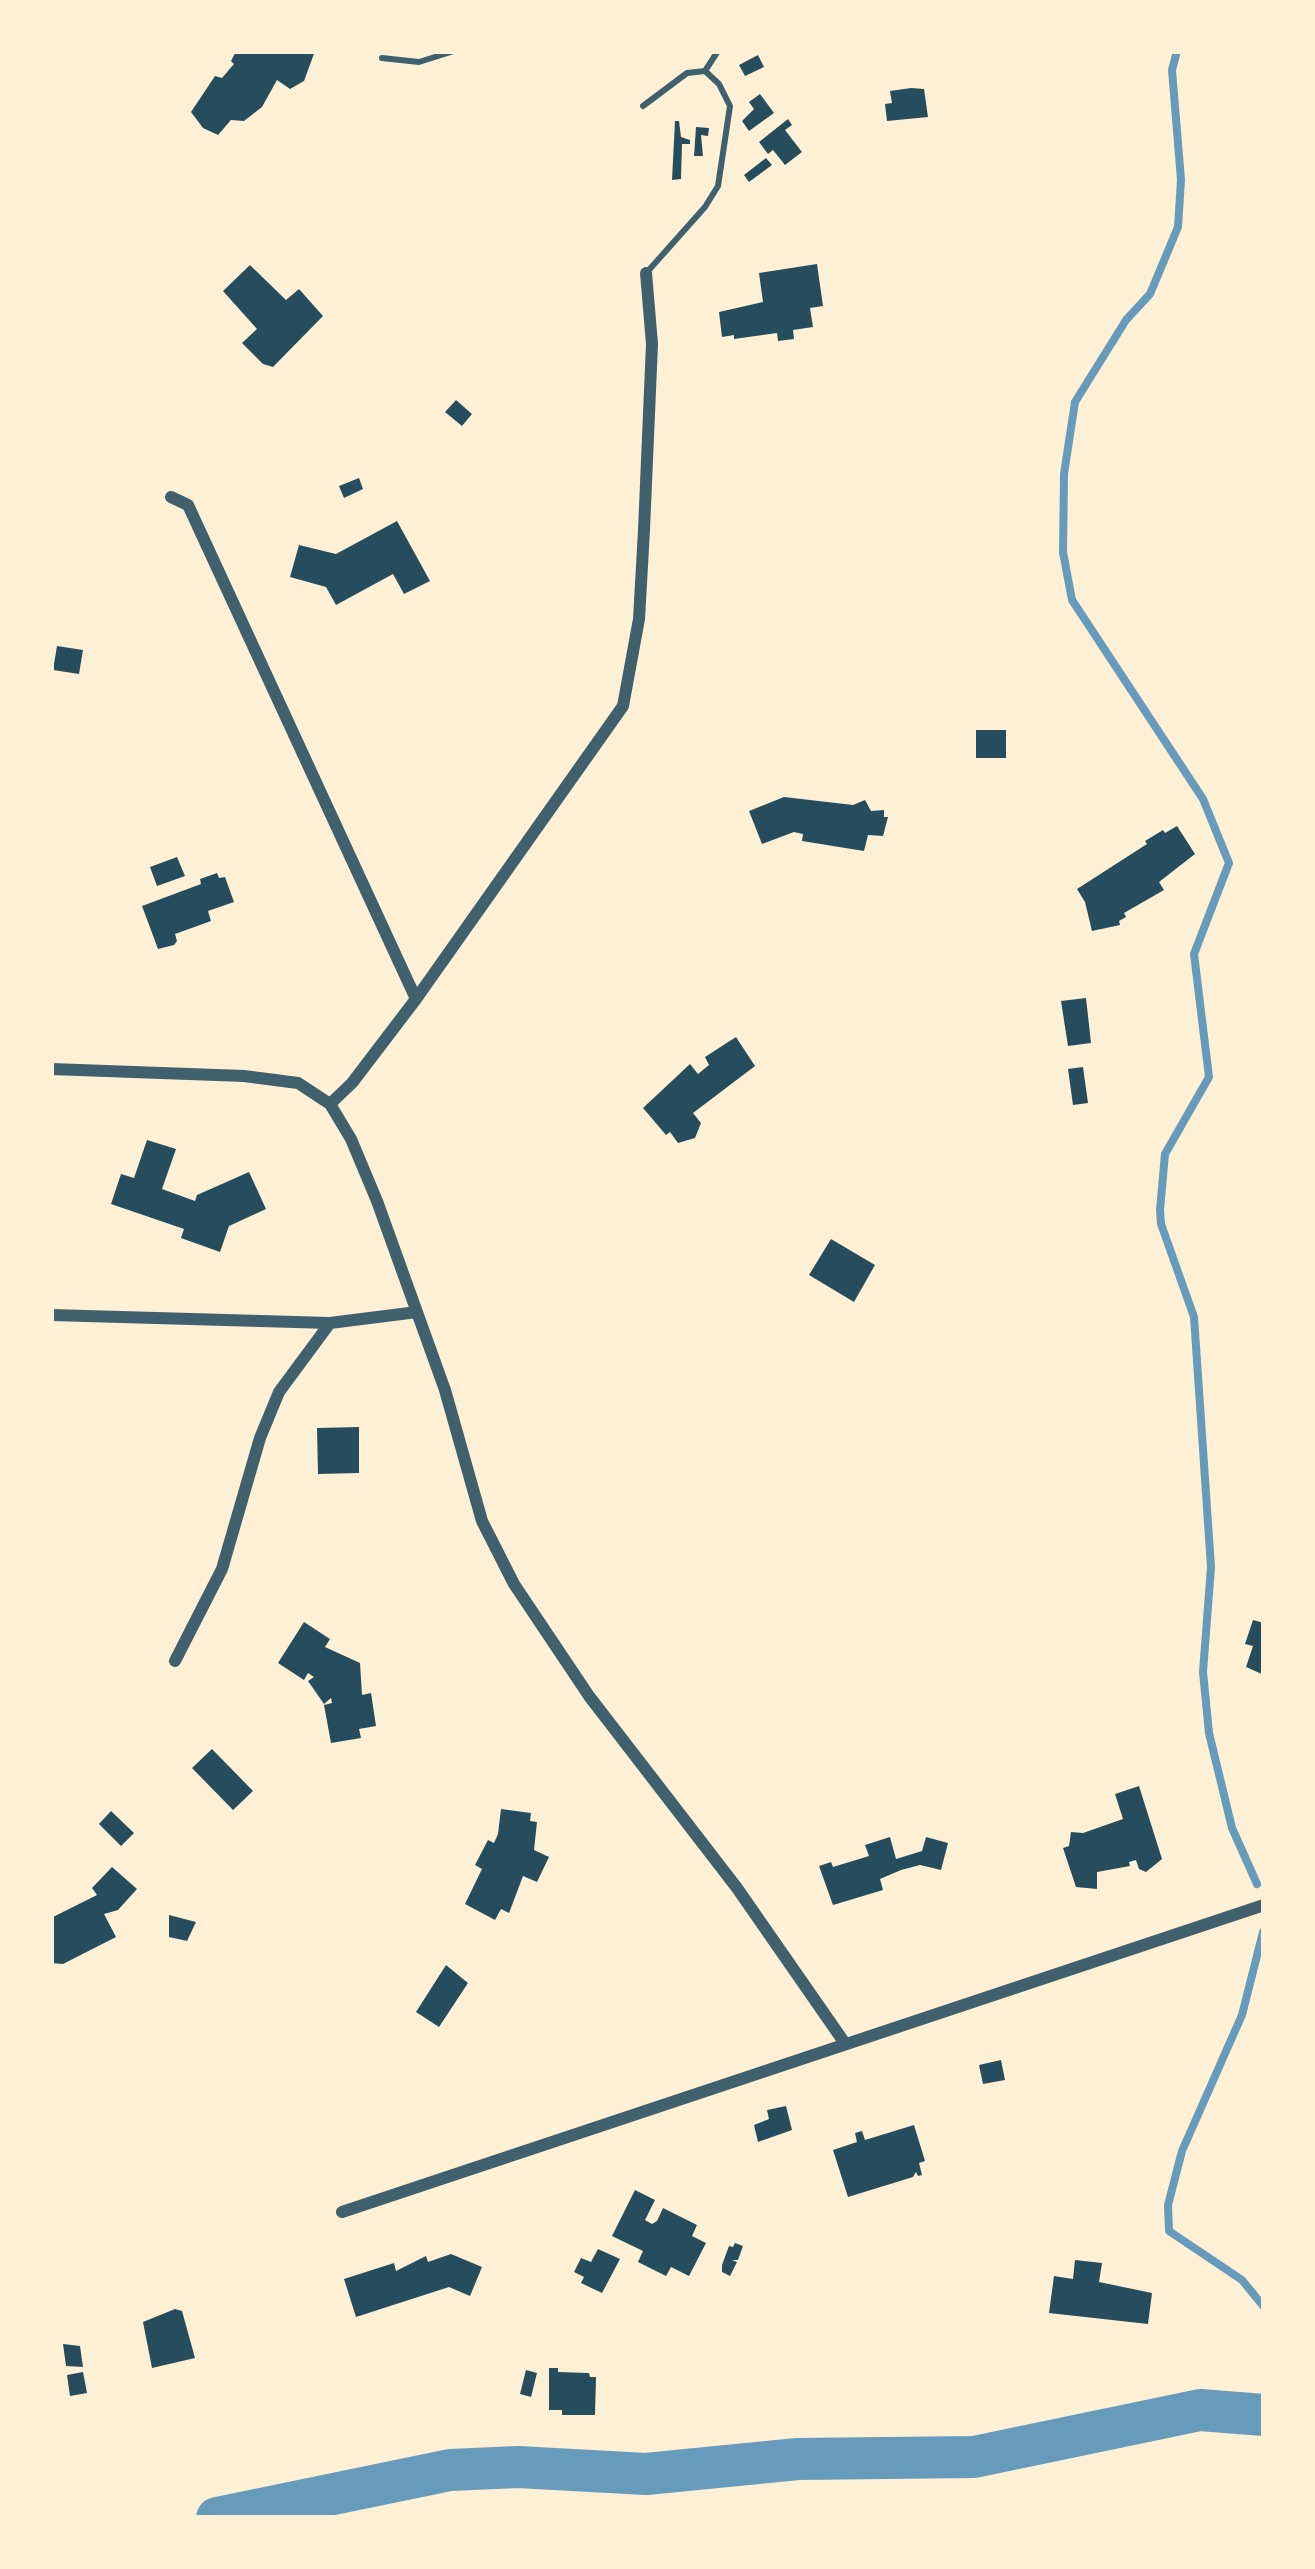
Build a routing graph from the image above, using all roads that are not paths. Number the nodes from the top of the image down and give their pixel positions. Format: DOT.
graph roads {
  1 [pos="454,51"];
  2 [pos="718,51"];
  3 [pos="382,58"];
  4 [pos="705,71"];
  5 [pos="643,106"];
  6 [pos="646,273"];
  7 [pos="171,497"];
  8 [pos="416,999"];
  9 [pos="51,1069"];
  10 [pos="330,1104"];
  11 [pos="418,1312"];
  12 [pos="51,1315"];
  13 [pos="330,1323"];
  14 [pos="175,1661"];
  15 [pos="1264,1905"];
  16 [pos="844,2042"];
  17 [pos="342,2212"];
  1 -- 3 [label="lane"];
  2 -- 4 [label="lane"];
  4 -- 5 [label="lane"];
  4 -- 6 [label="lane"];
  6 -- 8 [label="street"];
  7 -- 8 [label="street"];
  8 -- 10 [label="street"];
  9 -- 10 [label="street"];
  10 -- 11 [label="street"];
  11 -- 13 [label="street"];
  11 -- 16 [label="street"];
  12 -- 13 [label="street"];
  13 -- 14 [label="street"];
  15 -- 16 [label="street"];
  16 -- 17 [label="street"];
}
